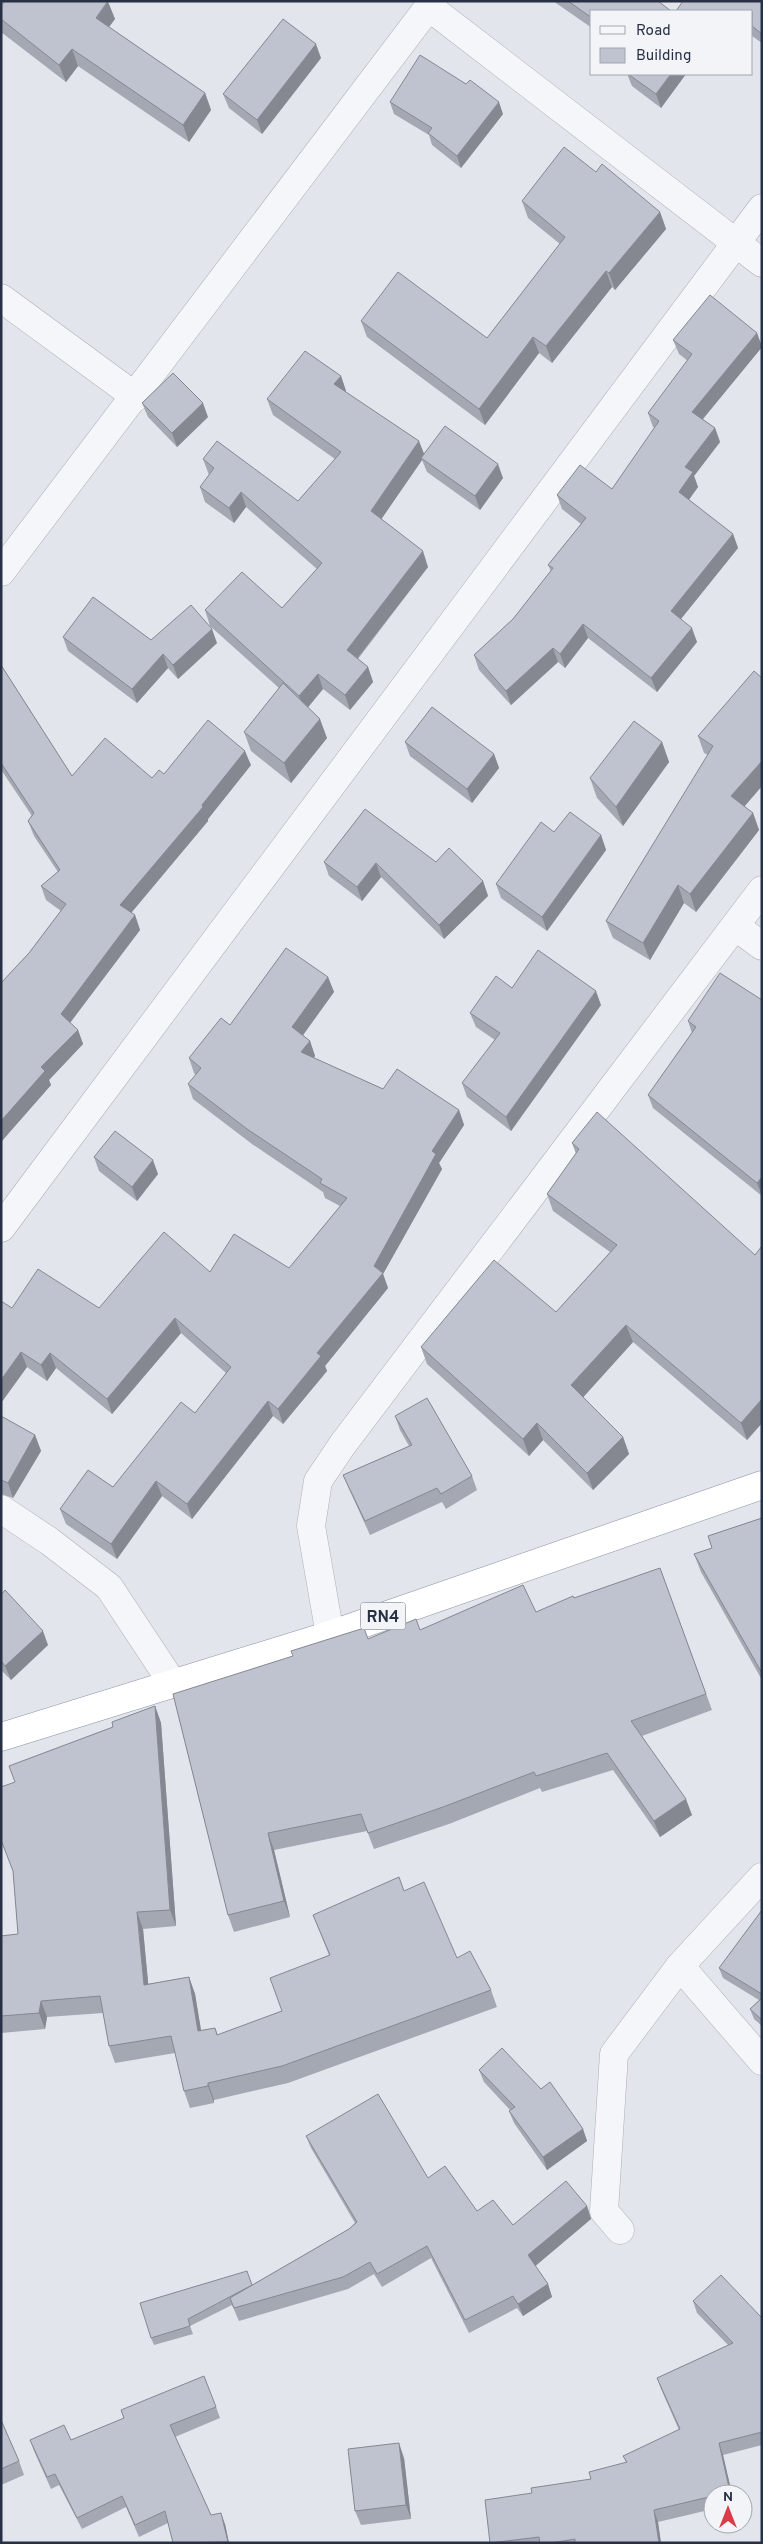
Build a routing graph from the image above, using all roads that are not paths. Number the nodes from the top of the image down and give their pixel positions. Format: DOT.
graph roads {
  1 [pos="431,4"];
  2 [pos="762,208"];
  3 [pos="734,243"];
  4 [pos="762,263"];
  5 [pos="1,298"];
  6 [pos="136,397"];
  7 [pos="1,572"];
  8 [pos="762,890"];
  9 [pos="735,926"];
  10 [pos="762,946"];
  11 [pos="1,1228"];
  12 [pos="762,1484"];
  13 [pos="1,1509"];
  14 [pos="330,1635"];
  15 [pos="173,1684"];
  16 [pos="1,1737"];
  17 [pos="762,1877"];
  18 [pos="680,1966"];
  19 [pos="762,2061"];
  20 [pos="620,2230"];
  1 -- 3 [label="street"];
  1 -- 6 [label="street"];
  2 -- 3 [label="street"];
  3 -- 4 [label="street"];
  3 -- 11 [label="street"];
  5 -- 6 [label="street"];
  6 -- 7 [label="street"];
  8 -- 9 [label="street"];
  9 -- 10 [label="street"];
  9 -- 14 [label="street"];
  12 -- 14 [label="highway, RN4"];
  13 -- 15 [label="street"];
  14 -- 15 [label="highway, RN4"];
  15 -- 16 [label="highway, RN4"];
  17 -- 18 [label="street"];
  18 -- 19 [label="street"];
  18 -- 20 [label="street"];
}
